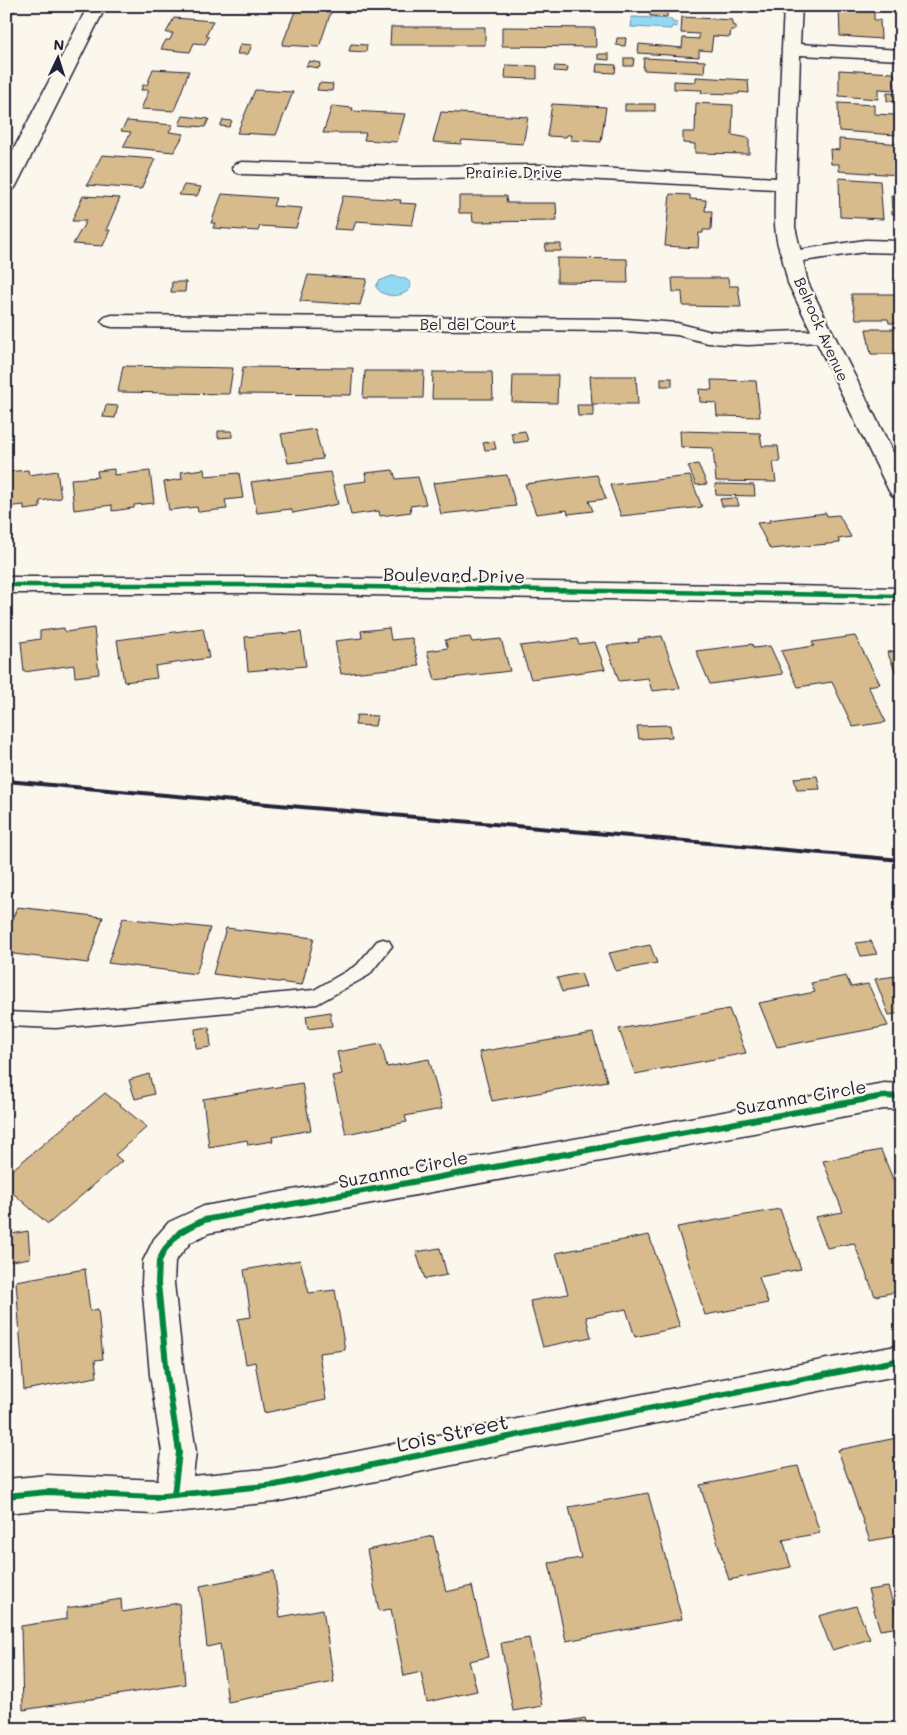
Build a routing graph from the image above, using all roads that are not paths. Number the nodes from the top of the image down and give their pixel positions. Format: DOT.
graph roads {
  1 [pos="98,6"];
  2 [pos="793,6"];
  3 [pos="792,49"];
  4 [pos="901,55"];
  5 [pos="242,168"];
  6 [pos="785,184"];
  7 [pos="6,186"];
  8 [pos="901,247"];
  9 [pos="792,257"];
  10 [pos="112,322"];
  11 [pos="823,336"];
  12 [pos="901,491"];
  13 [pos="6,584"];
  14 [pos="901,596"];
  15 [pos="383,946"];
  16 [pos="6,1019"];
  17 [pos="901,1097"];
  18 [pos="901,1360"];
  19 [pos="174,1495"];
  20 [pos="6,1496"];
  1 -- 7 [label="street"];
  2 -- 3 [label="street, Belrock Avenue"];
  3 -- 4 [label="street"];
  3 -- 6 [label="street, Belrock Avenue"];
  5 -- 6 [label="street, Prairie Drive"];
  6 -- 9 [label="street, Belrock Avenue"];
  8 -- 9 [label="street"];
  9 -- 11 [label="street, Belrock Avenue"];
  10 -- 11 [label="street, Bel del Court"];
  11 -- 12 [label="street, Belrock Avenue"];
  13 -- 14 [label="street, Boulevard Drive"];
  15 -- 16 [label="lane"];
  17 -- 19 [label="street, Suzanna Circle"];
  18 -- 19 [label="street, Lois Street"];
  19 -- 20 [label="street, Lois Street"];
}
